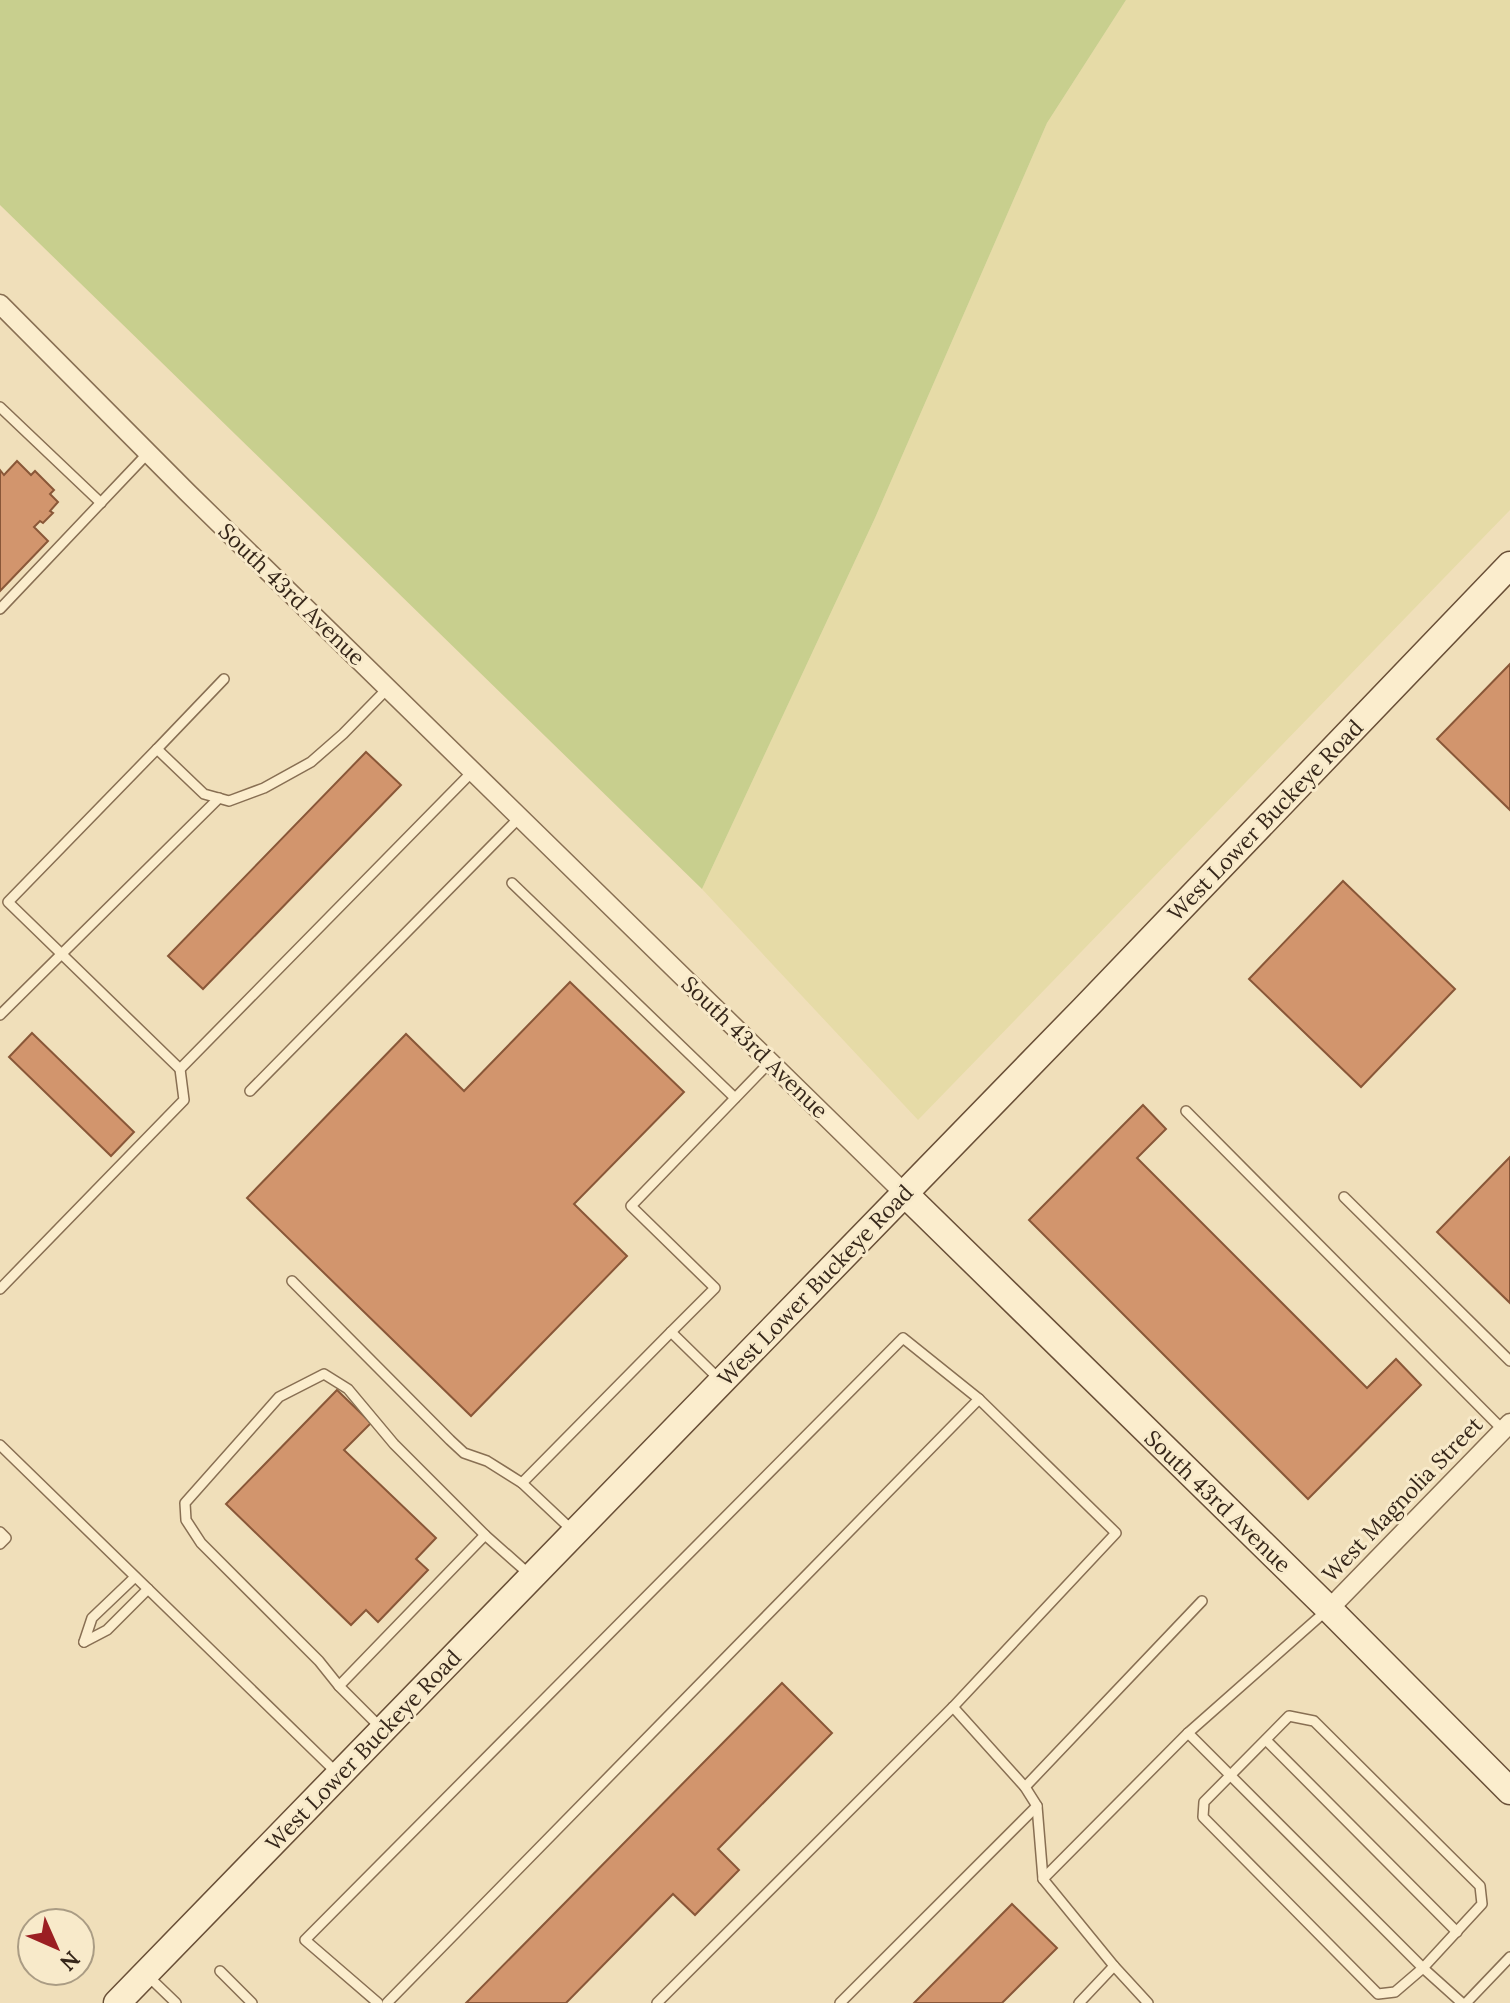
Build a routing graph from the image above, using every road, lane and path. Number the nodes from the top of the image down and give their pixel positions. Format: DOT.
graph roads {
  1 [pos="2,309"];
  2 [pos="0,407"];
  3 [pos="148,453"];
  4 [pos="101,503"];
  5 [pos="1510,565"];
  6 [pos="0,609"];
  7 [pos="224,679"];
  8 [pos="388,688"];
  9 [pos="157,749"];
  10 [pos="473,771"];
  11 [pos="219,798"];
  12 [pos="520,817"];
  13 [pos="512,883"];
  14 [pos="8,902"];
  15 [pos="0,910"];
  16 [pos="63,954"];
  17 [pos="0,1015"];
  18 [pos="770,1062"];
  19 [pos="180,1069"];
  20 [pos="250,1091"];
  21 [pos="735,1098"];
  22 [pos="1186,1111"];
  23 [pos="904,1193"];
  24 [pos="1344,1197"];
  25 [pos="292,1281"];
  26 [pos="0,1289"];
  27 [pos="671,1332"];
  28 [pos="1510,1361"];
  29 [pos="722,1381"];
  30 [pos="979,1399"];
  31 [pos="1506,1427"];
  32 [pos="0,1445"];
  33 [pos="522,1483"];
  34 [pos="0,1532"];
  35 [pos="575,1533"];
  36 [pos="485,1535"];
  37 [pos="0,1544"];
  38 [pos="532,1576"];
  39 [pos="135,1577"];
  40 [pos="148,1589"];
  41 [pos="1202,1601"];
  42 [pos="1329,1609"];
  43 [pos="339,1686"];
  44 [pos="953,1707"];
  45 [pos="382,1730"];
  46 [pos="1188,1733"];
  47 [pos="1266,1740"];
  48 [pos="339,1774"];
  49 [pos="1230,1776"];
  50 [pos="1025,1787"];
  51 [pos="1510,1791"];
  52 [pos="1037,1806"];
  53 [pos="1043,1879"];
  54 [pos="1457,1932"];
  55 [pos="1510,1957"];
  56 [pos="1114,1966"];
  57 [pos="1423,1968"];
  58 [pos="220,1971"];
  59 [pos="146,1974"];
  60 [pos="117,2003"];
  61 [pos="176,2003"];
  62 [pos="252,2003"];
  63 [pos="378,2003"];
  64 [pos="387,2003"];
  65 [pos="657,2003"];
  66 [pos="840,2003"];
  67 [pos="1079,2003"];
  68 [pos="1148,2003"];
  69 [pos="1464,2003"];
  1 -- 3 [label="street, South 43rd Avenue"];
  2 -- 4 [label="lane"];
  3 -- 4 [label="lane"];
  3 -- 8 [label="street, South 43rd Avenue"];
  4 -- 6 [label="lane"];
  5 -- 23 [label="main road, West Lower Buckeye Road"];
  7 -- 9 [label="lane"];
  8 -- 10 [label="street, South 43rd Avenue"];
  8 -- 11 [label="lane"];
  9 -- 11 [label="lane"];
  9 -- 14 [label="lane"];
  10 -- 12 [label="street, South 43rd Avenue"];
  10 -- 19 [label="lane"];
  11 -- 16 [label="lane"];
  12 -- 18 [label="street, South 43rd Avenue"];
  12 -- 20 [label="lane"];
  13 -- 21 [label="lane"];
  14 -- 15 [label="lane"];
  14 -- 16 [label="lane"];
  16 -- 17 [label="lane"];
  16 -- 19 [label="lane"];
  18 -- 21 [label="lane"];
  18 -- 23 [label="street, South 43rd Avenue"];
  19 -- 26 [label="lane"];
  21 -- 27 [label="lane"];
  22 -- 31 [label="lane"];
  23 -- 29 [label="main road, West Lower Buckeye Road"];
  23 -- 42 [label="main road, South 43rd Avenue"];
  24 -- 28 [label="lane"];
  25 -- 33 [label="lane"];
  27 -- 29 [label="lane"];
  27 -- 33 [label="lane"];
  29 -- 35 [label="main road, West Lower Buckeye Road"];
  30 -- 44 [label="lane"];
  30 -- 63 [label="lane"];
  30 -- 64 [label="lane"];
  31 -- 42 [label="street, West Magnolia Street"];
  32 -- 39 [label="lane"];
  33 -- 35 [label="lane"];
  34 -- 37 [label="lane"];
  35 -- 38 [label="main road, West Lower Buckeye Road"];
  36 -- 38 [label="lane"];
  36 -- 43 [label="lane"];
  36 -- 43 [label="lane"];
  38 -- 45 [label="main road, West Lower Buckeye Road"];
  39 -- 40 [label="lane"];
  39 -- 40 [label="lane"];
  40 -- 48 [label="lane"];
  41 -- 50 [label="lane"];
  42 -- 46 [label="lane"];
  42 -- 51 [label="main road, South 43rd Avenue"];
  43 -- 45 [label="lane"];
  44 -- 50 [label="lane"];
  44 -- 65 [label="lane"];
  45 -- 48 [label="main road, West Lower Buckeye Road"];
  46 -- 49 [label="lane"];
  46 -- 53 [label="lane"];
  47 -- 49 [label="lane"];
  47 -- 54 [label="lane"];
  47 -- 54 [label="lane"];
  48 -- 59 [label="main road, West Lower Buckeye Road"];
  49 -- 57 [label="lane"];
  49 -- 57 [label="lane"];
  50 -- 52 [label="lane"];
  52 -- 53 [label="lane"];
  52 -- 66 [label="lane"];
  53 -- 56 [label="lane"];
  54 -- 57 [label="lane"];
  55 -- 69 [label="lane"];
  56 -- 67 [label="lane"];
  56 -- 68 [label="lane"];
  57 -- 69 [label="lane"];
  58 -- 62 [label="lane"];
  59 -- 60 [label="main road, West Lower Buckeye Road"];
  59 -- 61 [label="lane"];
}
